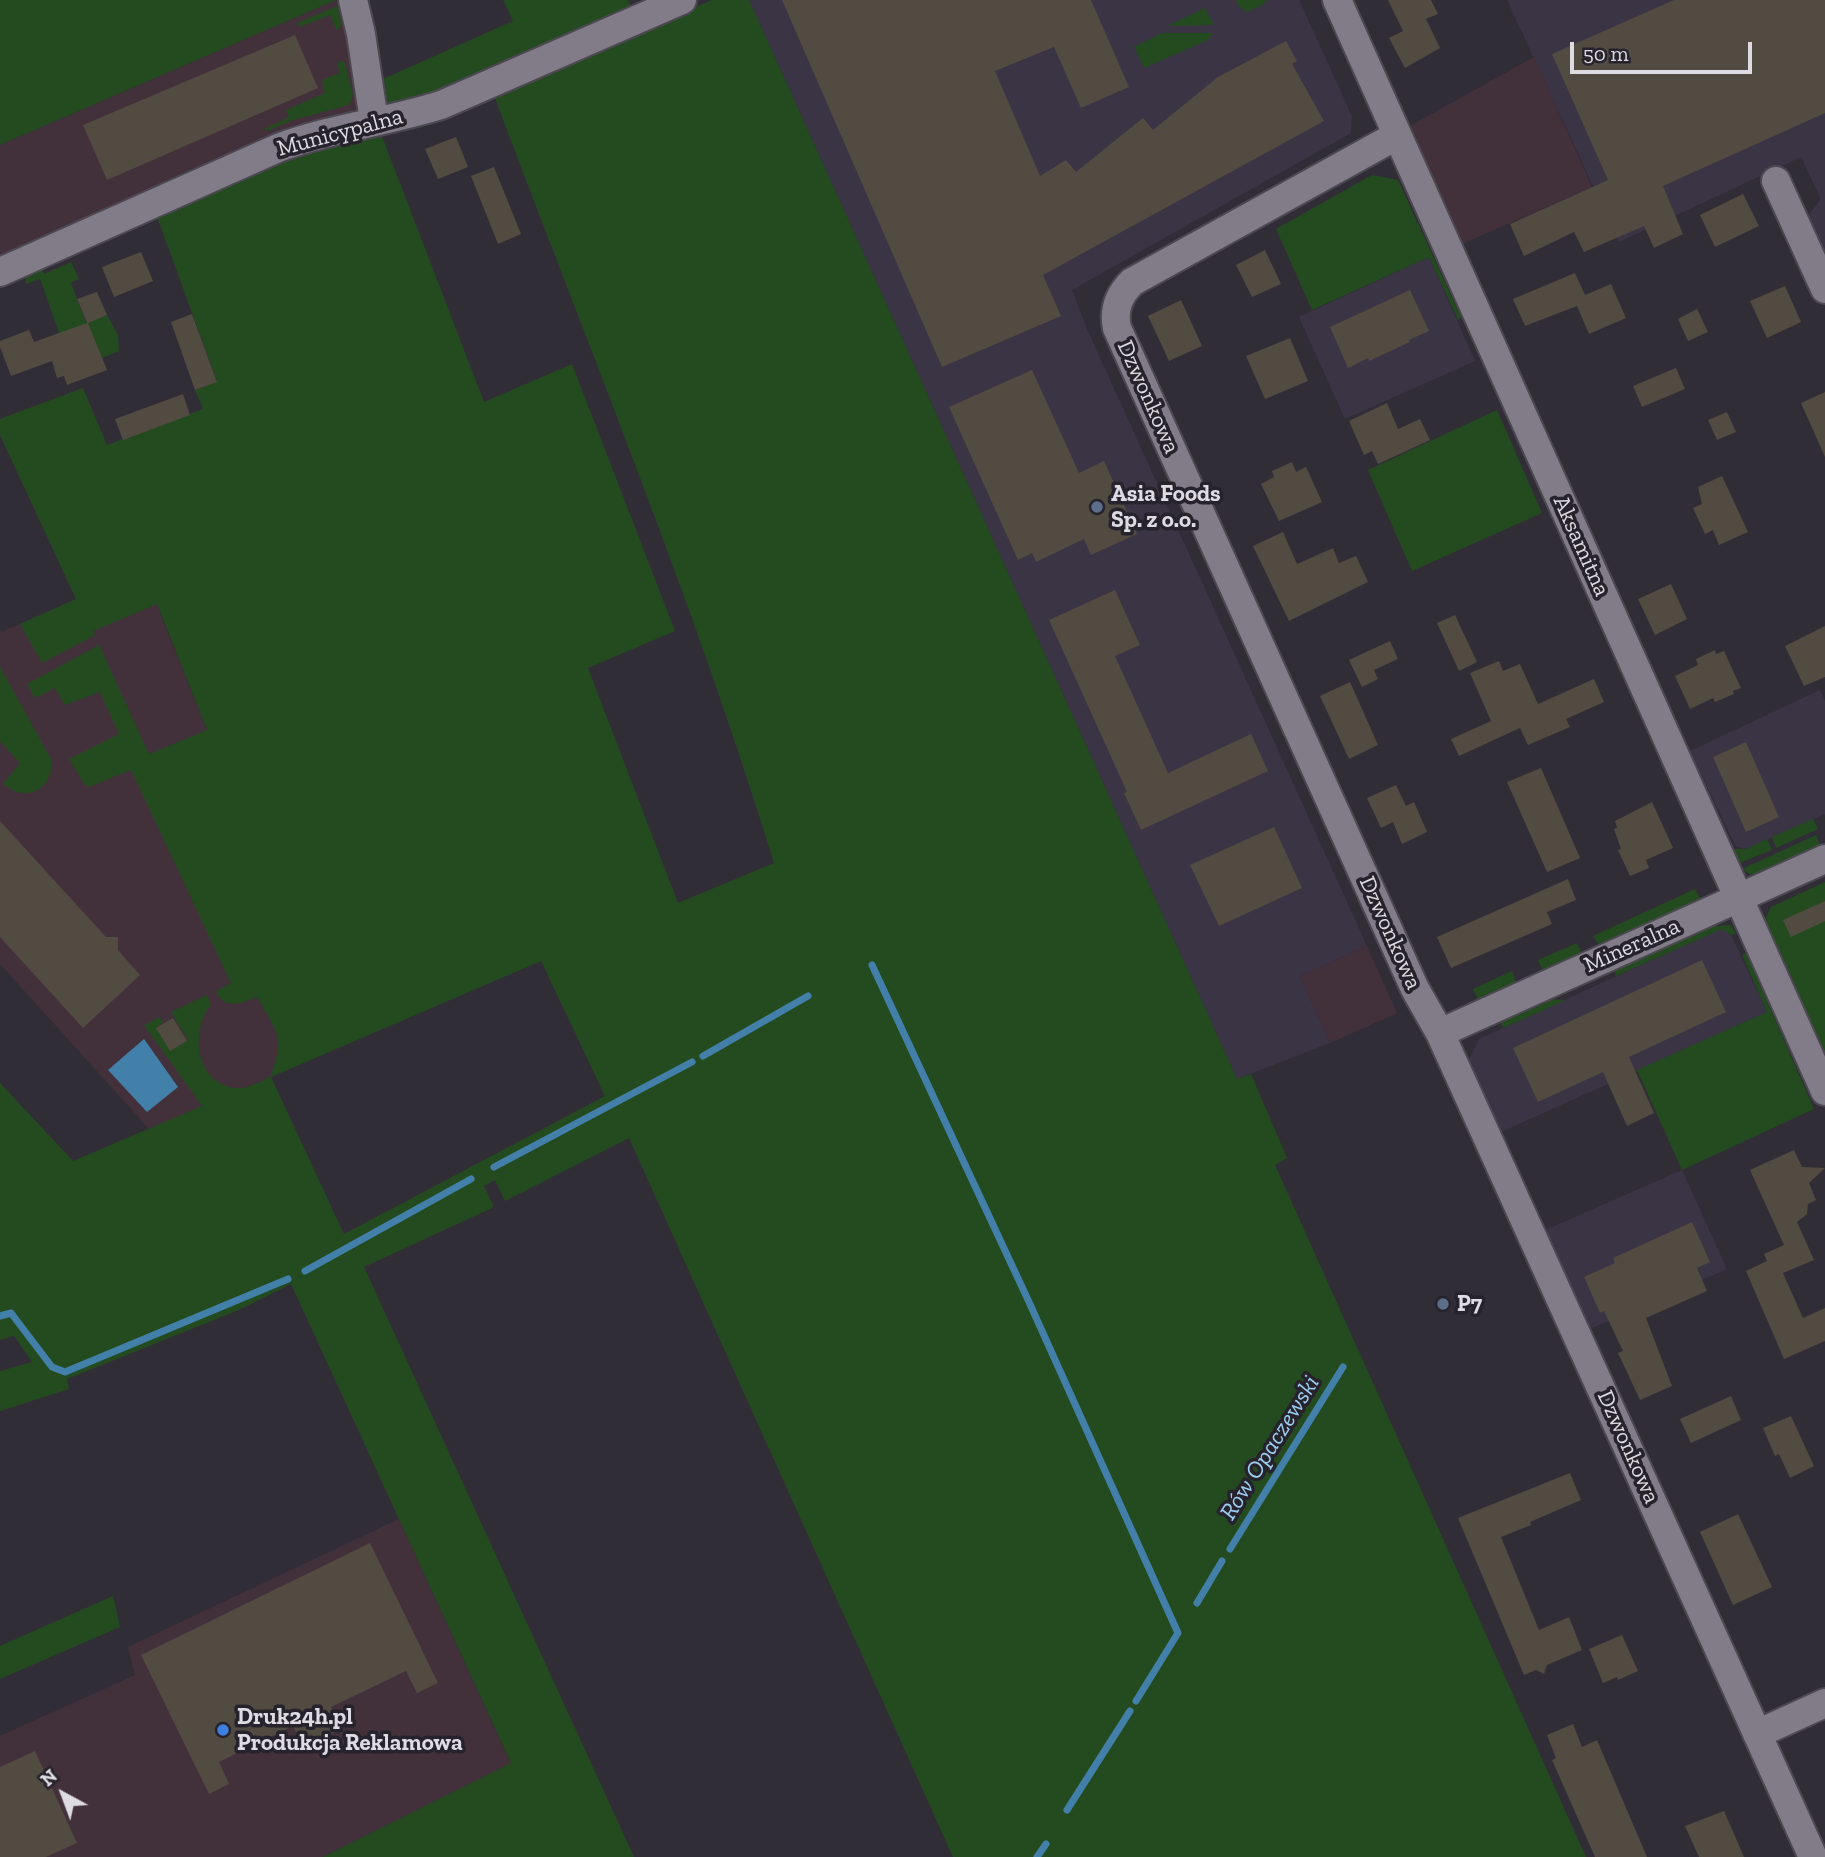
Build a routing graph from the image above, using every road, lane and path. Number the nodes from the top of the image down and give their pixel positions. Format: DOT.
graph roads {
  1 [pos="353,0"];
  2 [pos="682,0"];
  3 [pos="1337,0"];
  4 [pos="374,121"];
  5 [pos="1396,136"];
  6 [pos="1776,181"];
  7 [pos="0,272"];
  8 [pos="1825,289"];
  9 [pos="1825,859"];
  10 [pos="1739,897"];
  11 [pos="1440,1033"];
  12 [pos="1825,1091"];
  13 [pos="1825,1703"];
  14 [pos="1757,1734"];
  15 [pos="1813,1857"];
  1 -- 4 [label="street"];
  2 -- 4 [label="street, Municypalna"];
  3 -- 5 [label="street, Aksamitna"];
  4 -- 7 [label="street, Municypalna"];
  5 -- 10 [label="street, Aksamitna"];
  5 -- 11 [label="street, Dzwonkowa"];
  6 -- 8 [label="street"];
  9 -- 10 [label="street, Mineralna"];
  10 -- 11 [label="street, Mineralna"];
  10 -- 12 [label="street, Aksamitna"];
  11 -- 14 [label="street, Dzwonkowa"];
  13 -- 14 [label="street"];
  14 -- 15 [label="street, Dzwonkowa"];
}
